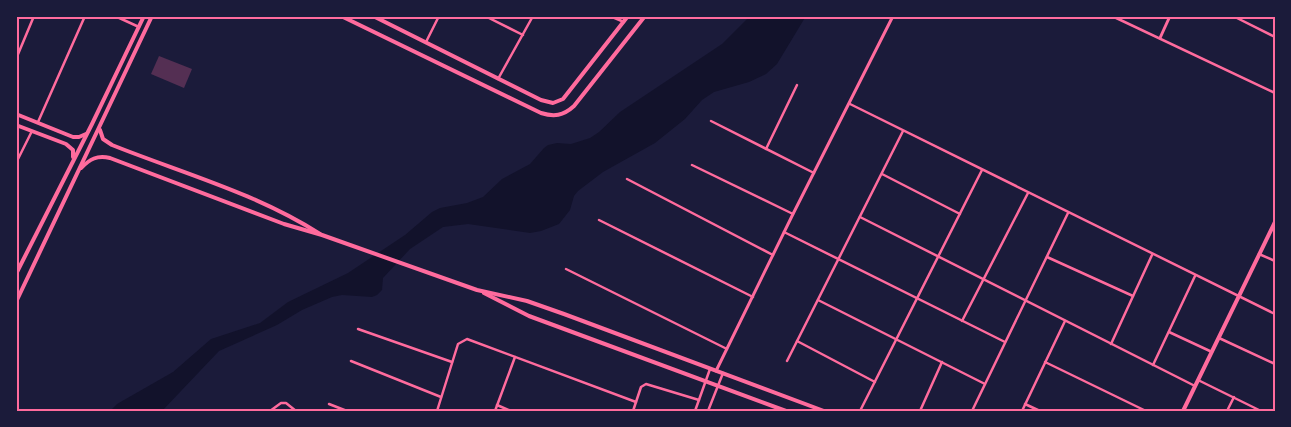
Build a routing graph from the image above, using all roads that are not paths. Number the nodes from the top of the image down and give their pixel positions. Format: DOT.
graph roads {
  1 [pos="34,16"];
  2 [pos="85,16"];
  3 [pos="115,16"];
  4 [pos="144,16"];
  5 [pos="152,16"];
  6 [pos="341,16"];
  7 [pos="373,16"];
  8 [pos="439,16"];
  9 [pos="485,16"];
  10 [pos="533,16"];
  11 [pos="610,16"];
  12 [pos="627,16"];
  13 [pos="645,16"];
  14 [pos="893,16"];
  15 [pos="1170,16"];
  16 [pos="1233,16"];
  17 [pos="1115,17"];
  18 [pos="380,18"];
  19 [pos="624,22"];
  20 [pos="139,27"];
  21 [pos="522,35"];
  22 [pos="1275,37"];
  23 [pos="1160,38"];
  24 [pos="426,42"];
  25 [pos="16,59"];
  26 [pos="498,79"];
  27 [pos="797,85"];
  28 [pos="1275,93"];
  29 [pos="850,104"];
  30 [pos="16,114"];
  31 [pos="712,121"];
  32 [pos="38,122"];
  33 [pos="102,124"];
  34 [pos="16,125"];
  35 [pos="90,128"];
  36 [pos="32,131"];
  37 [pos="903,131"];
  38 [pos="65,134"];
  39 [pos="62,142"];
  40 [pos="766,149"];
  41 [pos="16,163"];
  42 [pos="71,164"];
  43 [pos="692,165"];
  44 [pos="81,168"];
  45 [pos="982,170"];
  46 [pos="814,173"];
  47 [pos="882,174"];
  48 [pos="627,180"];
  49 [pos="1028,193"];
  50 [pos="1068,213"];
  51 [pos="793,214"];
  52 [pos="960,214"];
  53 [pos="860,217"];
  54 [pos="599,220"];
  55 [pos="1275,222"];
  56 [pos="784,232"];
  57 [pos="322,235"];
  58 [pos="1152,254"];
  59 [pos="1259,254"];
  60 [pos="773,255"];
  61 [pos="938,257"];
  62 [pos="1047,257"];
  63 [pos="839,259"];
  64 [pos="1275,261"];
  65 [pos="566,269"];
  66 [pos="16,274"];
  67 [pos="1195,276"];
  68 [pos="983,280"];
  69 [pos="477,290"];
  70 [pos="1133,296"];
  71 [pos="753,297"];
  72 [pos="1239,297"];
  73 [pos="917,299"];
  74 [pos="818,300"];
  75 [pos="1025,301"];
  76 [pos="16,302"];
  77 [pos="1275,314"];
  78 [pos="962,321"];
  79 [pos="1065,321"];
  80 [pos="358,329"];
  81 [pos="1169,332"];
  82 [pos="1219,338"];
  83 [pos="896,339"];
  84 [pos="797,341"];
  85 [pos="1005,342"];
  86 [pos="1111,344"];
  87 [pos="727,349"];
  88 [pos="1212,352"];
  89 [pos="515,356"];
  90 [pos="351,361"];
  91 [pos="787,361"];
  92 [pos="452,362"];
  93 [pos="942,362"];
  94 [pos="1046,362"];
  95 [pos="1275,364"];
  96 [pos="1153,365"];
  97 [pos="710,369"];
  98 [pos="716,371"];
  99 [pos="722,373"];
  100 [pos="706,380"];
  101 [pos="1198,380"];
  102 [pos="875,382"];
  103 [pos="985,384"];
  104 [pos="718,385"];
  105 [pos="1195,386"];
  106 [pos="441,397"];
  107 [pos="1234,397"];
  108 [pos="698,400"];
  109 [pos="636,402"];
  110 [pos="329,404"];
  111 [pos="1025,404"];
  112 [pos="497,405"];
  113 [pos="270,411"];
  114 [pos="296,411"];
  115 [pos="347,411"];
  116 [pos="437,411"];
  117 [pos="495,411"];
  118 [pos="511,411"];
  119 [pos="632,411"];
  120 [pos="695,411"];
  121 [pos="708,411"];
  122 [pos="786,411"];
  123 [pos="824,411"];
  124 [pos="860,411"];
  125 [pos="920,411"];
  126 [pos="972,411"];
  127 [pos="1022,411"];
  128 [pos="1040,411"];
  129 [pos="1146,411"];
  130 [pos="1183,411"];
  131 [pos="1227,411"];
  132 [pos="1261,411"];
  1 -- 25 [label="street"];
  2 -- 32 [label="street"];
  3 -- 20 [label="street"];
  4 -- 20 [label="main road"];
  5 -- 33 [label="main road"];
  6 -- 13 [label="main road"];
  7 -- 18 [label="main road"];
  8 -- 24 [label="street"];
  9 -- 21 [label="street"];
  10 -- 21 [label="street"];
  11 -- 19 [label="street"];
  12 -- 19 [label="main road"];
  14 -- 29 [label="street"];
  15 -- 23 [label="street"];
  16 -- 22 [label="street"];
  17 -- 23 [label="street"];
  18 -- 24 [label="main road"];
  19 -- 26 [label="main road"];
  20 -- 35 [label="main road"];
  21 -- 26 [label="street"];
  23 -- 28 [label="street"];
  24 -- 26 [label="main road"];
  27 -- 40 [label="street"];
  29 -- 37 [label="street"];
  29 -- 46 [label="street"];
  30 -- 32 [label="main road"];
  31 -- 40 [label="street"];
  32 -- 38 [label="main road"];
  33 -- 44 [label="main road"];
  33 -- 57 [label="main road"];
  34 -- 36 [label="main road"];
  35 -- 38 [label="main road"];
  35 -- 42 [label="main road"];
  36 -- 39 [label="main road"];
  36 -- 41 [label="street"];
  37 -- 45 [label="street"];
  37 -- 47 [label="street"];
  38 -- 39 [label="main road"];
  39 -- 42 [label="main road"];
  40 -- 46 [label="street"];
  42 -- 66 [label="main road"];
  43 -- 51 [label="street"];
  44 -- 57 [label="main road"];
  44 -- 76 [label="main road"];
  45 -- 49 [label="street"];
  45 -- 52 [label="street"];
  46 -- 51 [label="street"];
  47 -- 52 [label="street"];
  47 -- 53 [label="street"];
  48 -- 60 [label="street"];
  49 -- 50 [label="street"];
  49 -- 68 [label="street"];
  50 -- 58 [label="street"];
  50 -- 62 [label="street"];
  51 -- 56 [label="street"];
  52 -- 61 [label="street"];
  53 -- 61 [label="street"];
  53 -- 63 [label="street"];
  54 -- 71 [label="street"];
  55 -- 59 [label="main road"];
  56 -- 60 [label="street"];
  56 -- 63 [label="street"];
  57 -- 69 [label="main road"];
  58 -- 67 [label="street"];
  58 -- 70 [label="street"];
  59 -- 64 [label="street"];
  59 -- 72 [label="main road"];
  60 -- 71 [label="street"];
  61 -- 68 [label="street"];
  61 -- 73 [label="street"];
  62 -- 70 [label="street"];
  62 -- 75 [label="street"];
  63 -- 73 [label="street"];
  63 -- 74 [label="street"];
  65 -- 87 [label="street"];
  67 -- 72 [label="street"];
  67 -- 81 [label="street"];
  68 -- 75 [label="street"];
  68 -- 78 [label="street"];
  69 -- 97 [label="main road"];
  69 -- 100 [label="main road"];
  70 -- 86 [label="street"];
  71 -- 87 [label="street"];
  72 -- 77 [label="street"];
  72 -- 82 [label="main road"];
  73 -- 78 [label="street"];
  73 -- 83 [label="street"];
  74 -- 83 [label="street"];
  74 -- 84 [label="street"];
  75 -- 79 [label="street"];
  75 -- 85 [label="street"];
  78 -- 85 [label="street"];
  79 -- 86 [label="street"];
  79 -- 94 [label="street"];
  80 -- 92 [label="street"];
  81 -- 88 [label="street"];
  81 -- 96 [label="street"];
  82 -- 88 [label="main road"];
  82 -- 95 [label="street"];
  83 -- 93 [label="street"];
  83 -- 102 [label="street"];
  84 -- 91 [label="street"];
  84 -- 102 [label="street"];
  85 -- 103 [label="street"];
  86 -- 96 [label="street"];
  87 -- 98 [label="street"];
  88 -- 101 [label="main road"];
  89 -- 92 [label="street"];
  89 -- 109 [label="street"];
  89 -- 112 [label="street"];
  90 -- 106 [label="street"];
  92 -- 106 [label="street"];
  93 -- 103 [label="street"];
  93 -- 125 [label="street"];
  94 -- 111 [label="street"];
  94 -- 129 [label="street"];
  96 -- 105 [label="street"];
  97 -- 98 [label="main road"];
  97 -- 100 [label="street"];
  98 -- 99 [label="main road"];
  99 -- 104 [label="street"];
  99 -- 123 [label="main road"];
  100 -- 104 [label="main road"];
  100 -- 108 [label="street"];
  101 -- 105 [label="main road"];
  101 -- 107 [label="street"];
  102 -- 124 [label="street"];
  103 -- 126 [label="street"];
  104 -- 121 [label="street"];
  104 -- 122 [label="main road"];
  105 -- 130 [label="main road"];
  106 -- 116 [label="street"];
  107 -- 131 [label="street"];
  107 -- 132 [label="street"];
  108 -- 109 [label="street"];
  108 -- 120 [label="street"];
  109 -- 119 [label="street"];
  110 -- 115 [label="street"];
  111 -- 127 [label="street"];
  111 -- 128 [label="street"];
  112 -- 117 [label="street"];
  112 -- 118 [label="street"];
  113 -- 114 [label="street"];
}
